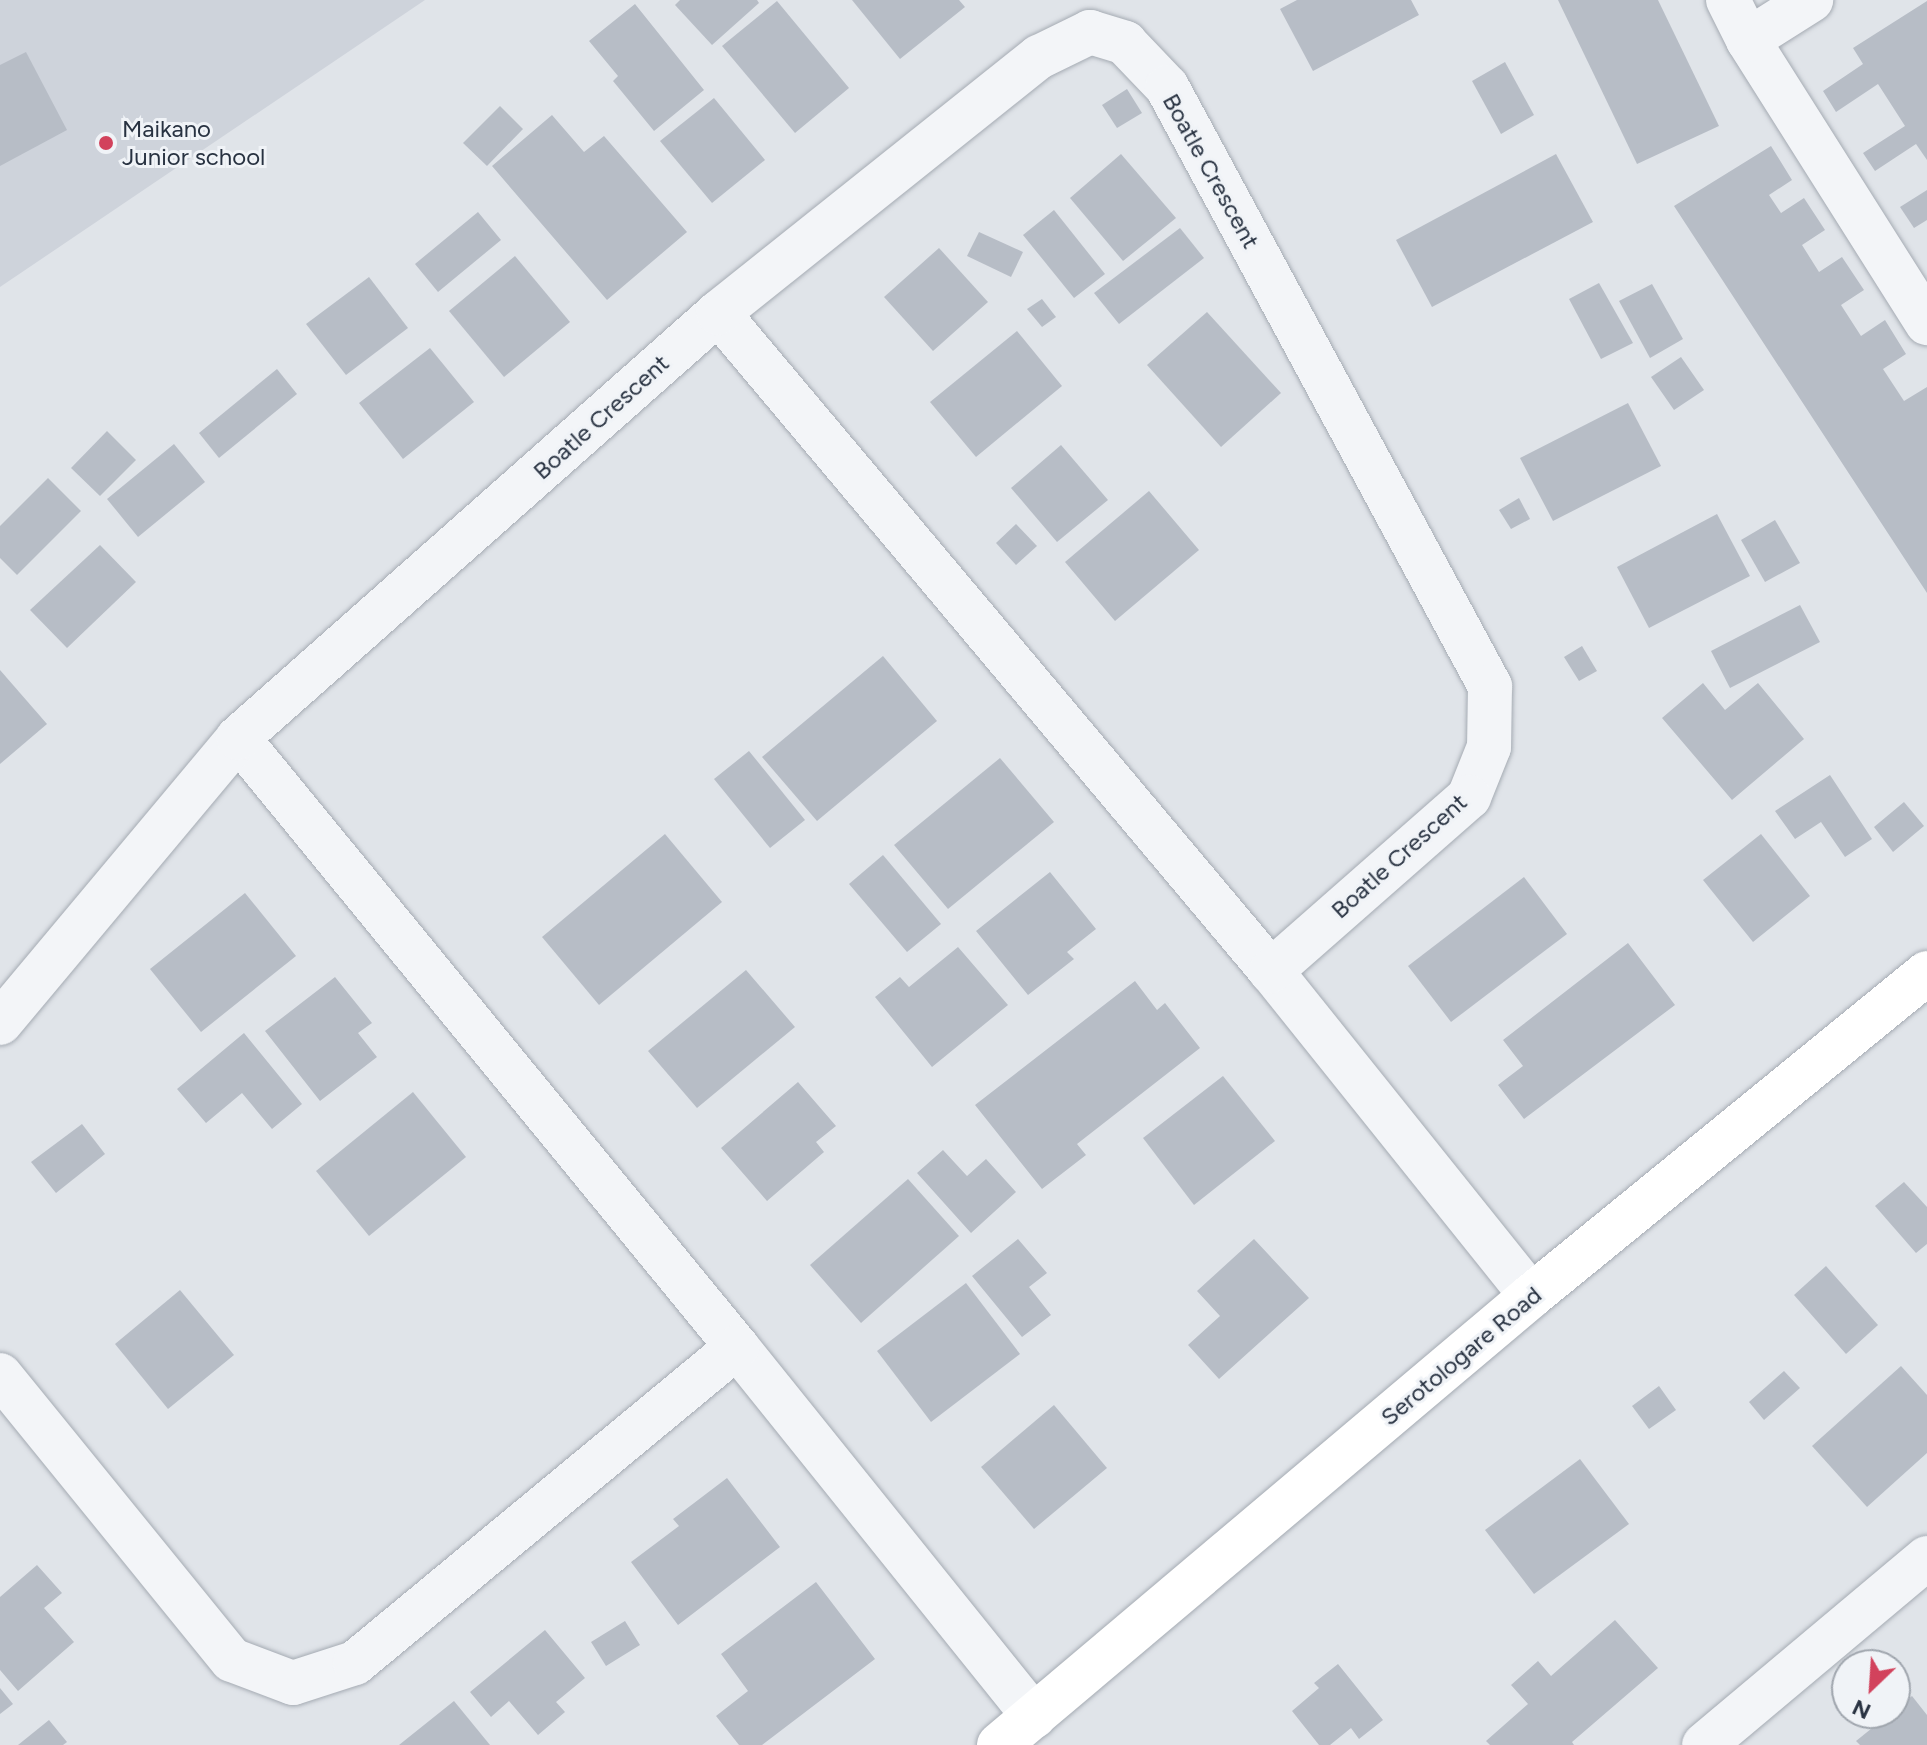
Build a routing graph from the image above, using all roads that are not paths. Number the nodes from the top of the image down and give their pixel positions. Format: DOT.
graph roads {
  1 [pos="1728,0"];
  2 [pos="1811,0"];
  3 [pos="1748,40"];
  4 [pos="718,313"];
  5 [pos="1927,323"];
  6 [pos="238,738"];
  7 [pos="1271,971"];
  8 [pos="1927,973"];
  9 [pos="0,1023"];
  10 [pos="1531,1296"];
  11 [pos="737,1347"];
  12 [pos="0,1375"];
  13 [pos="1927,1558"];
  14 [pos="1034,1717"];
  15 [pos="999,1745"];
  16 [pos="1704,1745"];
  1 -- 3 [label="street"];
  2 -- 3 [label="street"];
  3 -- 5 [label="street"];
  4 -- 6 [label="street, Boatle Crescent"];
  4 -- 7 [label="street"];
  4 -- 7 [label="street, Boatle Crescent"];
  6 -- 9 [label="street, Boatle Crescent"];
  6 -- 11 [label="street"];
  7 -- 10 [label="street"];
  8 -- 10 [label="street, Serotologare Road"];
  10 -- 14 [label="street, Serotologare Road"];
  11 -- 12 [label="street"];
  11 -- 14 [label="street"];
  13 -- 16 [label="street"];
  14 -- 15 [label="street, Serotologare Road"];
}
